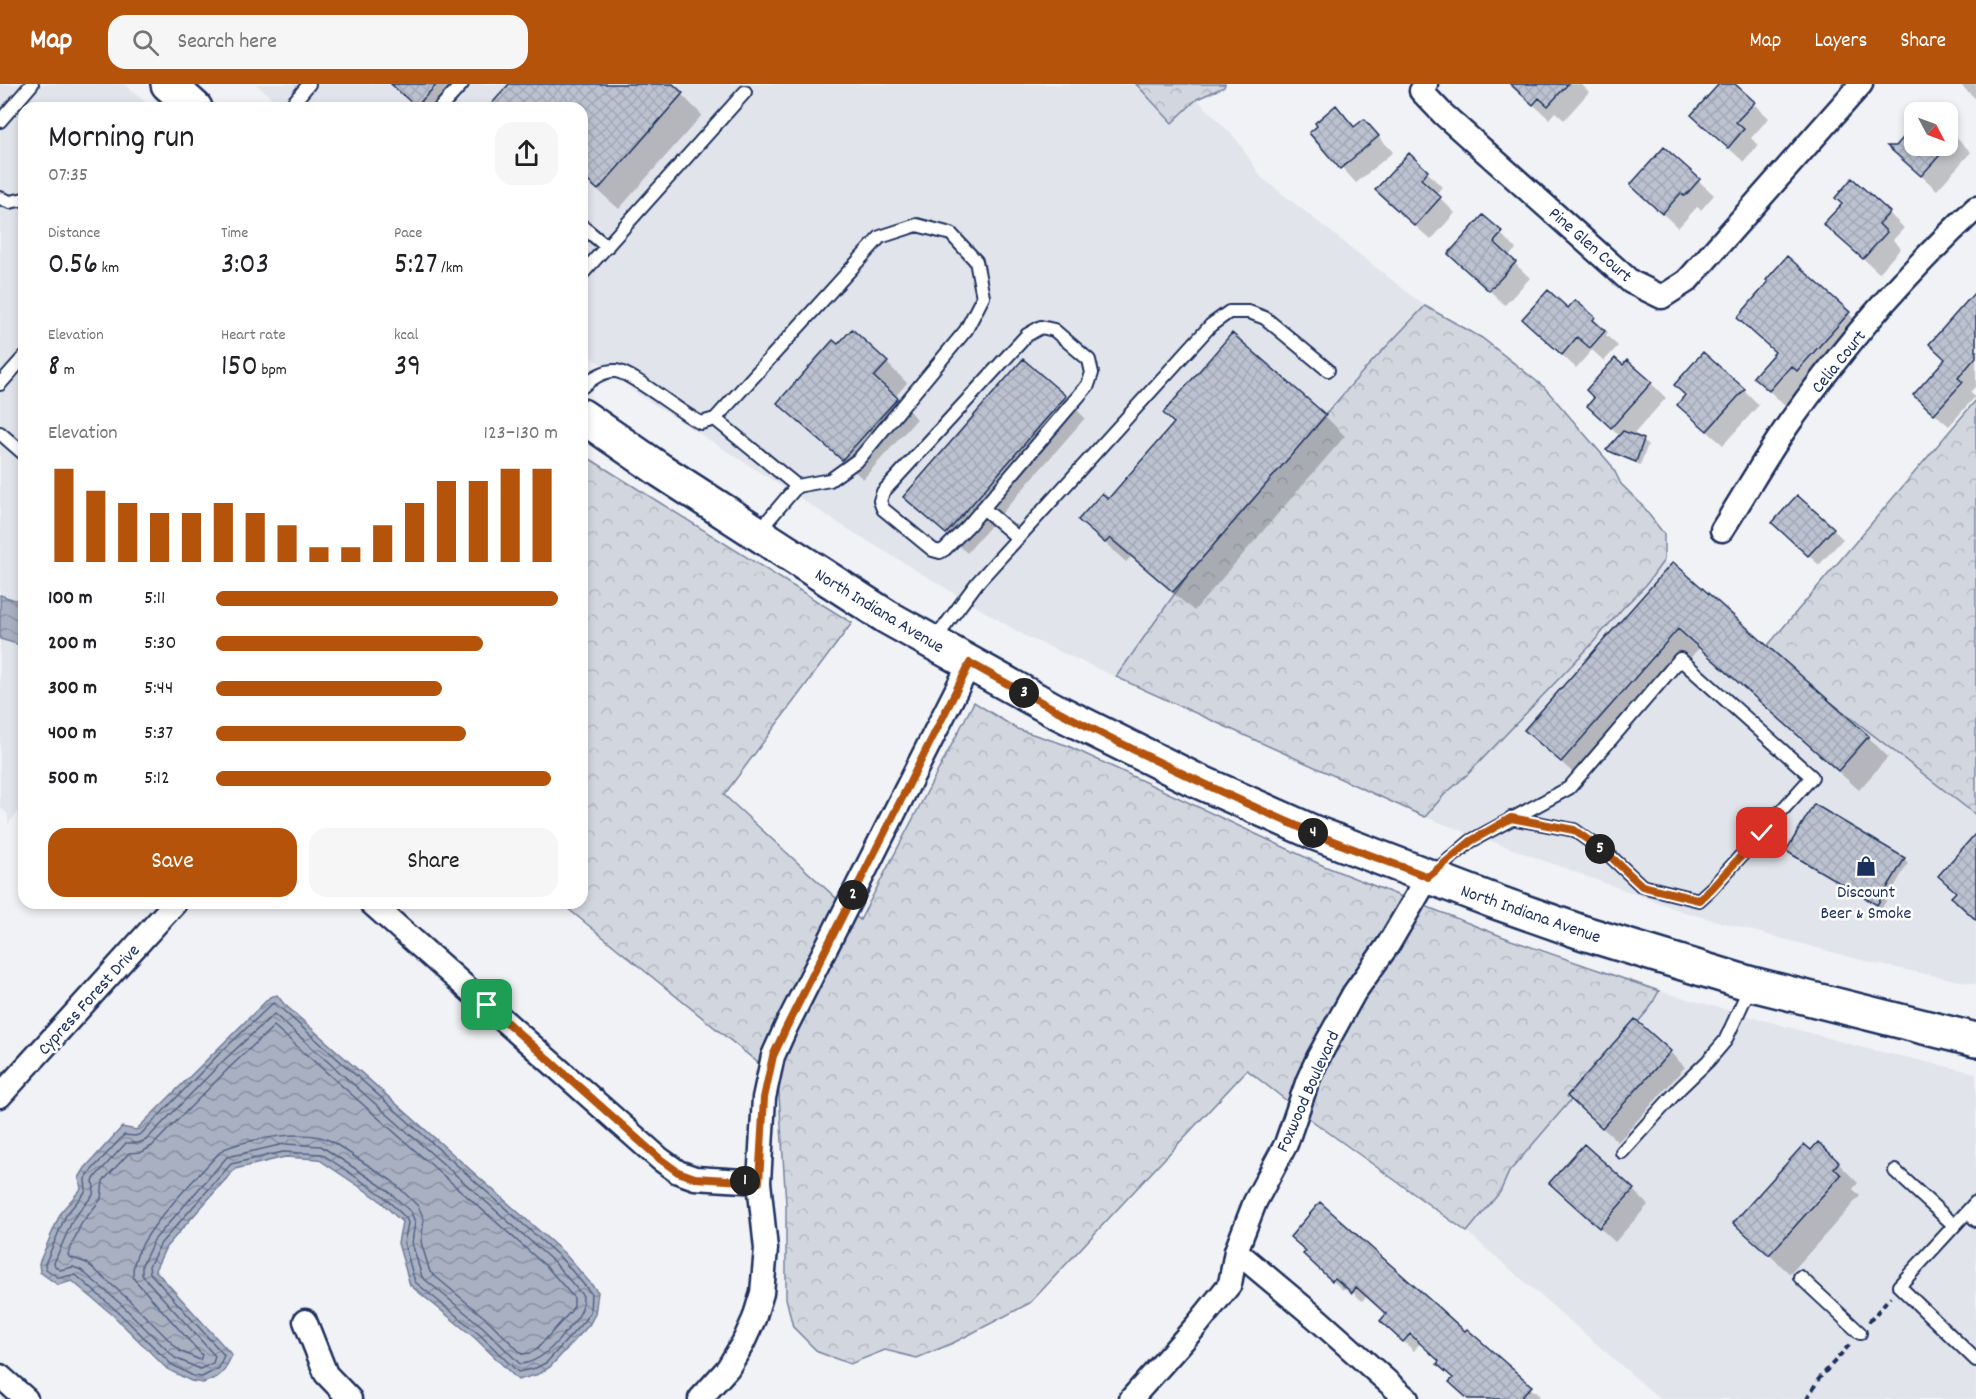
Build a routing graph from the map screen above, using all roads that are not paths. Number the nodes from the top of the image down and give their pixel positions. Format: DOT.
graph roads {
  1 [pos="32,84"];
  2 [pos="168,84"];
  3 [pos="309,84"];
  4 [pos="462,84"];
  5 [pos="1426,84"];
  6 [pos="1861,84"];
  7 [pos="745,92"];
  8 [pos="188,102"];
  9 [pos="294,102"];
  10 [pos="446,102"];
  11 [pos="0,121"];
  12 [pos="0,198"];
  13 [pos="18,201"];
  14 [pos="1976,208"];
  15 [pos="588,231"];
  16 [pos="607,247"];
  17 [pos="588,268"];
  18 [pos="18,364"];
  19 [pos="1328,370"];
  20 [pos="588,382"];
  21 [pos="0,384"];
  22 [pos="715,418"];
  23 [pos="588,420"];
  24 [pos="0,433"];
  25 [pos="18,449"];
  26 [pos="797,486"];
  27 [pos="984,508"];
  28 [pos="1722,530"];
  29 [pos="757,533"];
  30 [pos="1018,538"];
  31 [pos="932,643"];
  32 [pos="970,663"];
  33 [pos="1511,818"];
  34 [pos="1428,877"];
  35 [pos="170,909"];
  36 [pos="378,909"];
  37 [pos="1752,984"];
  38 [pos="1976,1040"];
  39 [pos="0,1096"];
  40 [pos="1622,1152"];
  41 [pos="1895,1171"];
  42 [pos="759,1182"];
  43 [pos="1976,1202"];
  44 [pos="1971,1216"];
  45 [pos="1954,1225"];
  46 [pos="1236,1251"];
  47 [pos="1800,1277"];
  48 [pos="305,1321"];
  49 [pos="1860,1333"];
  50 [pos="1976,1360"];
  51 [pos="0,1376"];
  52 [pos="26,1399"];
  53 [pos="350,1399"];
  54 [pos="700,1399"];
  55 [pos="1131,1399"];
  56 [pos="1407,1399"];
  1 -- 11 [label="lane"];
  2 -- 8 [label="main road"];
  3 -- 9 [label="lane"];
  4 -- 10 [label="lane"];
  5 -- 6 [label="street, Pine Glen Court"];
  7 -- 16 [label="lane"];
  12 -- 13 [label="lane"];
  14 -- 28 [label="street, Celia Court"];
  15 -- 16 [label="lane"];
  16 -- 17 [label="lane"];
  18 -- 21 [label="lane"];
  19 -- 30 [label="lane"];
  20 -- 22 [label="lane"];
  22 -- 26 [label="lane"];
  22 -- 26 [label="lane"];
  23 -- 29 [label="main road, North Indiana Avenue"];
  24 -- 25 [label="lane"];
  26 -- 29 [label="lane"];
  27 -- 27 [label="lane"];
  27 -- 30 [label="lane"];
  29 -- 31 [label="main road, North Indiana Avenue"];
  30 -- 31 [label="lane"];
  31 -- 32 [label="main road, North Indiana Avenue"];
  32 -- 34 [label="main road, North Indiana Avenue"];
  32 -- 42 [label="street"];
  33 -- 33 [label="lane"];
  33 -- 34 [label="lane"];
  34 -- 37 [label="main road, North Indiana Avenue"];
  34 -- 46 [label="street, Foxwood Boulevard"];
  35 -- 39 [label="street, Cypress Forest Drive"];
  36 -- 42 [label="street"];
  37 -- 38 [label="main road, North Indiana Avenue"];
  37 -- 40 [label="lane"];
  41 -- 45 [label="lane"];
  42 -- 54 [label="street"];
  43 -- 44 [label="lane"];
  44 -- 45 [label="lane"];
  45 -- 50 [label="lane"];
  46 -- 55 [label="street, Foxwood Boulevard"];
  46 -- 56 [label="street"];
  47 -- 49 [label="lane"];
  48 -- 53 [label="street"];
  51 -- 52 [label="street"];
}
